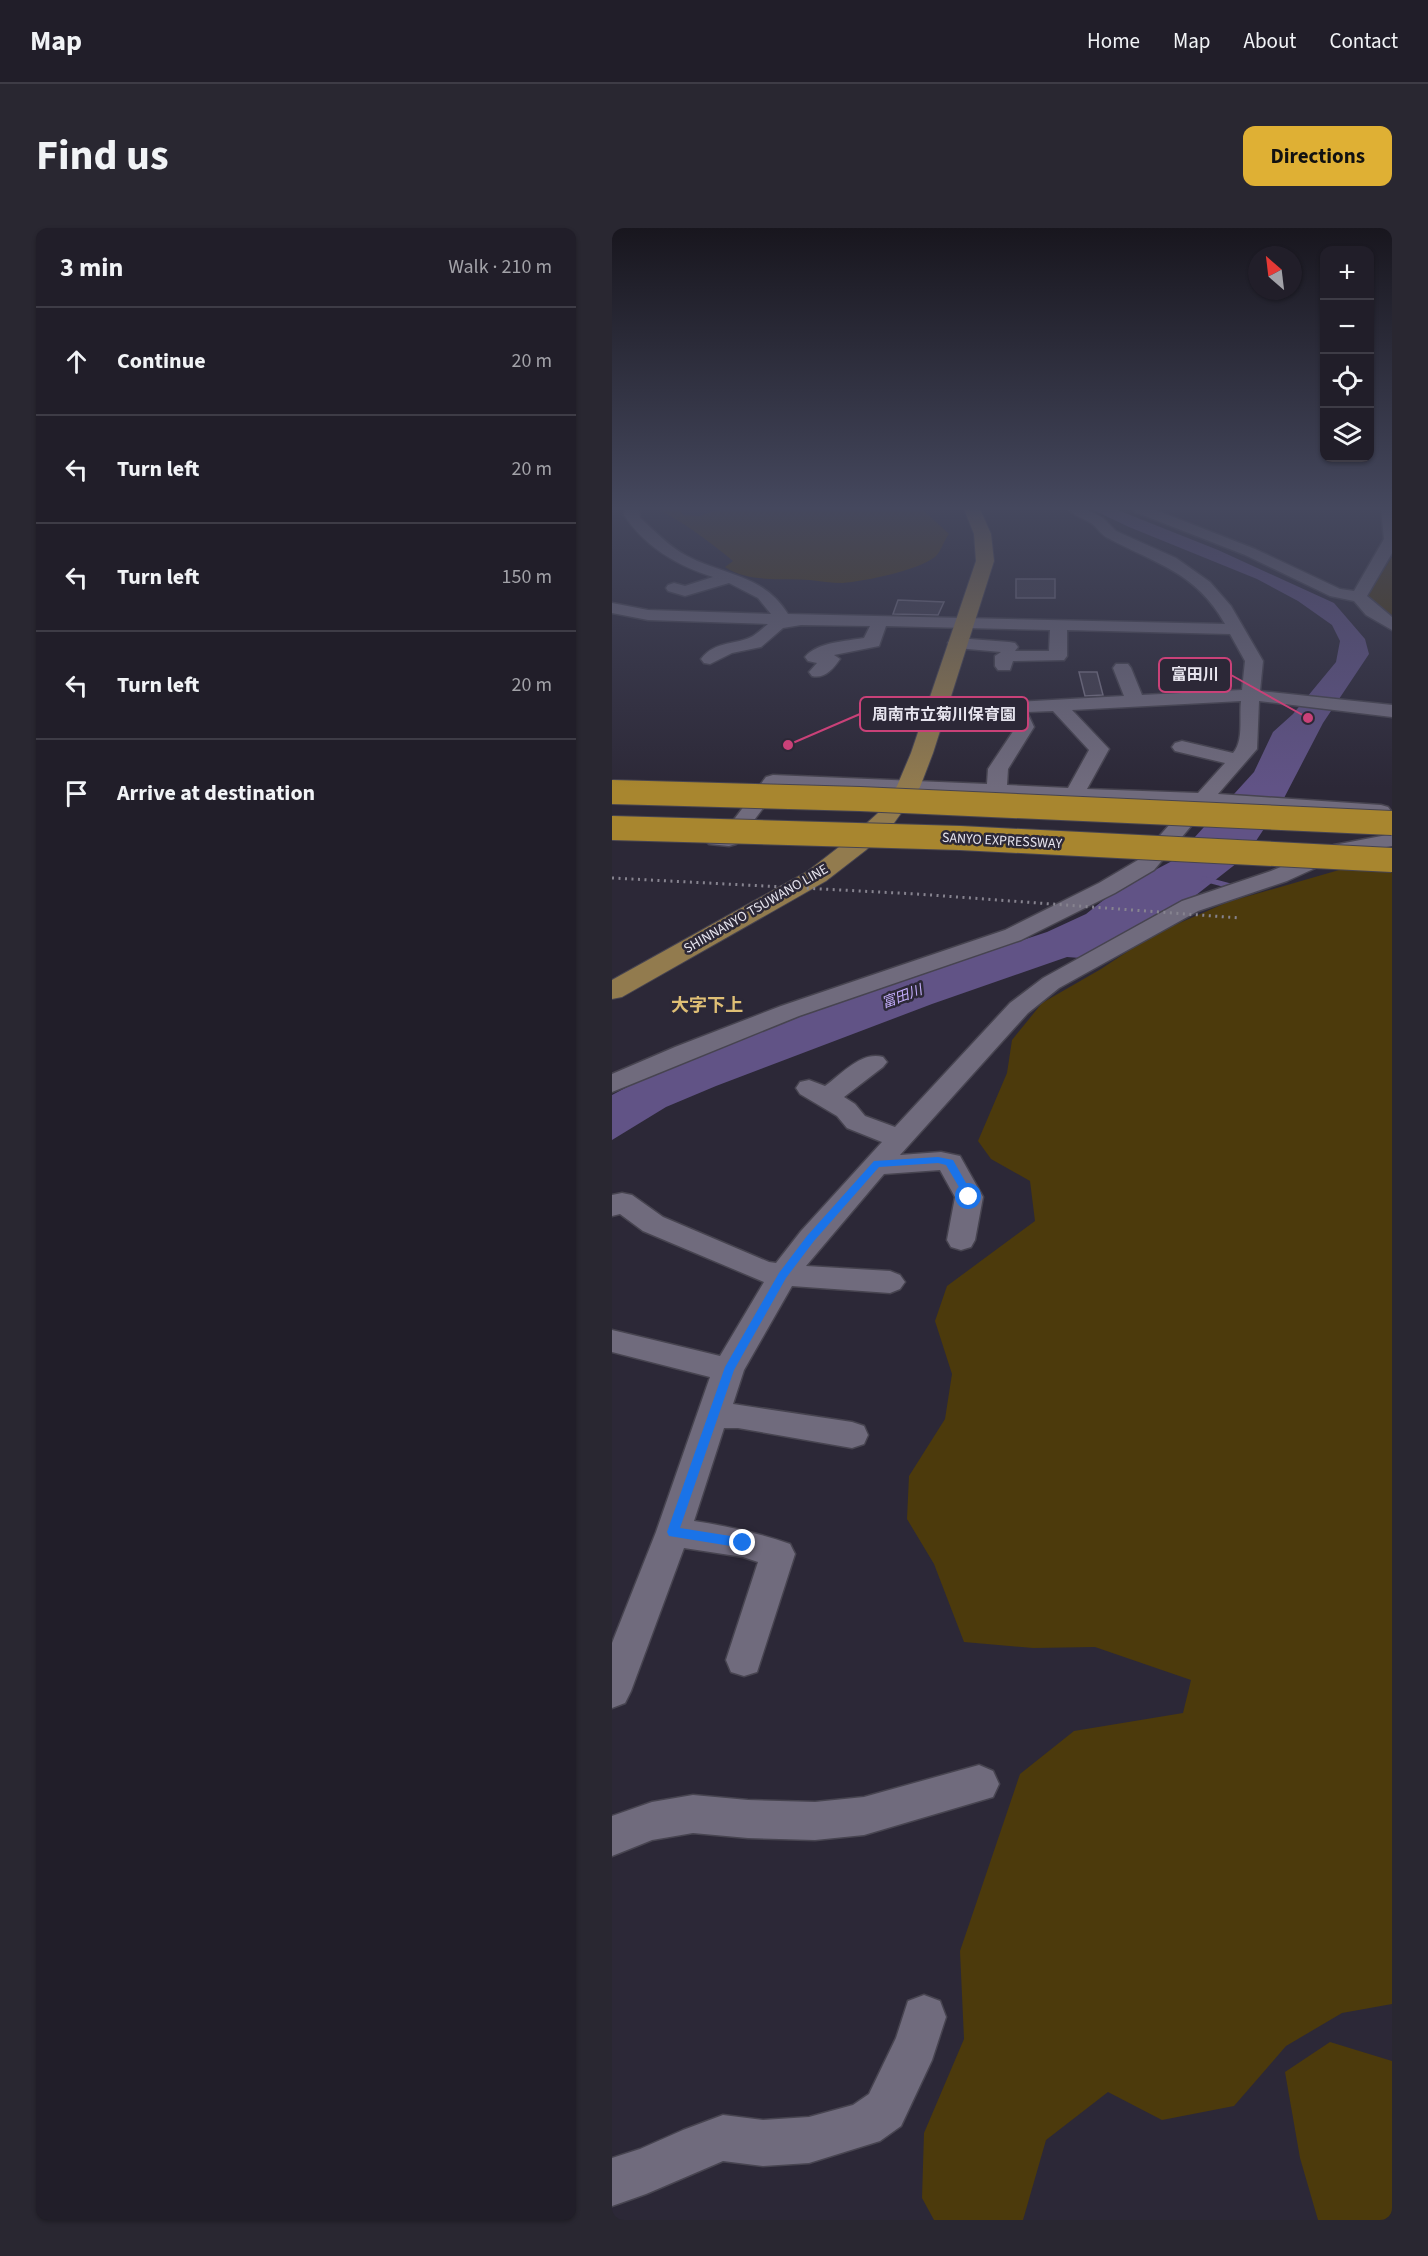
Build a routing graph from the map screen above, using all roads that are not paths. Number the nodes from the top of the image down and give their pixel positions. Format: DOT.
graph roads {
  1 [pos="769,602"];
  2 [pos="972,602"];
  3 [pos="1219,602"];
  4 [pos="1364,602"];
  5 [pos="612,608"];
  6 [pos="782,618"];
  7 [pos="806,619"];
  8 [pos="880,621"];
  9 [pos="1059,625"];
  10 [pos="1392,625"];
  11 [pos="1116,627"];
  12 [pos="1236,629"];
  13 [pos="961,633"];
  14 [pos="1118,645"];
  15 [pos="1009,647"];
  16 [pos="710,659"];
  17 [pos="1004,666"];
  18 [pos="1122,668"];
  19 [pos="818,672"];
  20 [pos="1250,695"];
  21 [pos="1135,700"];
  22 [pos="1058,705"];
  23 [pos="1014,707"];
  24 [pos="936,711"];
  25 [pos="1392,711"];
  26 [pos="1182,747"];
  27 [pos="1238,760"];
  28 [pos="908,787"];
  29 [pos="996,791"];
  30 [pos="612,792"];
  31 [pos="1074,795"];
  32 [pos="1206,800"];
  33 [pos="1392,812"];
  34 [pos="612,815"];
  35 [pos="1392,823"];
  36 [pos="612,828"];
  37 [pos="729,840"];
  38 [pos="1392,840"];
  39 [pos="857,845"];
  40 [pos="1392,860"];
  41 [pos="612,992"];
  42 [pos="874,1062"];
  43 [pos="612,1084"];
  44 [pos="899,1139"];
  45 [pos="877,1164"];
  46 [pos="612,1207"];
  47 [pos="961,1240"];
  48 [pos="783,1275"];
  49 [pos="890,1282"];
  50 [pos="612,1341"];
  51 [pos="729,1370"];
  52 [pos="712,1416"];
  53 [pos="852,1435"];
  54 [pos="673,1532"];
  55 [pos="744,1660"];
  56 [pos="612,1691"];
  57 [pos="979,1784"];
  58 [pos="612,1836"];
  59 [pos="924,2017"];
  60 [pos="612,2181"];
  1 -- 6 [label="street"];
  2 -- 13 [label="main road, SHINNANYO TSUWANO LINE"];
  3 -- 12 [label="street"];
  4 -- 10 [label="street"];
  5 -- 6 [label="street"];
  6 -- 7 [label="street"];
  7 -- 8 [label="street"];
  7 -- 16 [label="street"];
  8 -- 13 [label="street"];
  8 -- 19 [label="street"];
  9 -- 11 [label="street"];
  9 -- 13 [label="street"];
  9 -- 17 [label="street"];
  11 -- 12 [label="street"];
  11 -- 14 [label="street"];
  12 -- 20 [label="street"];
  13 -- 15 [label="street"];
  13 -- 24 [label="main road, SHINNANYO TSUWANO LINE"];
  18 -- 21 [label="street"];
  20 -- 21 [label="street"];
  20 -- 25 [label="street"];
  20 -- 27 [label="street"];
  21 -- 22 [label="street"];
  22 -- 23 [label="street"];
  22 -- 31 [label="street"];
  23 -- 24 [label="street"];
  23 -- 29 [label="street"];
  24 -- 28 [label="main road, SHINNANYO TSUWANO LINE"];
  26 -- 27 [label="street"];
  27 -- 32 [label="street"];
  28 -- 29 [label="street"];
  28 -- 37 [label="street"];
  28 -- 39 [label="main road, SHINNANYO TSUWANO LINE"];
  29 -- 31 [label="street"];
  30 -- 35 [label="highway, bridge"];
  31 -- 32 [label="street"];
  32 -- 33 [label="street"];
  32 -- 43 [label="street"];
  34 -- 37 [label="street"];
  36 -- 40 [label="highway, SANYO EXPRESSWAY, bridge"];
  37 -- 39 [label="street"];
  38 -- 44 [label="street"];
  39 -- 41 [label="main road, SHINNANYO TSUWANO LINE"];
  42 -- 44 [label="street"];
  44 -- 45 [label="street"];
  45 -- 47 [label="street"];
  45 -- 48 [label="street"];
  46 -- 48 [label="street"];
  48 -- 49 [label="street"];
  48 -- 51 [label="street"];
  50 -- 51 [label="street"];
  51 -- 52 [label="street"];
  52 -- 53 [label="street"];
  52 -- 54 [label="street"];
  54 -- 55 [label="street"];
  54 -- 56 [label="street"];
  57 -- 58 [label="street"];
  59 -- 60 [label="street"];
}
